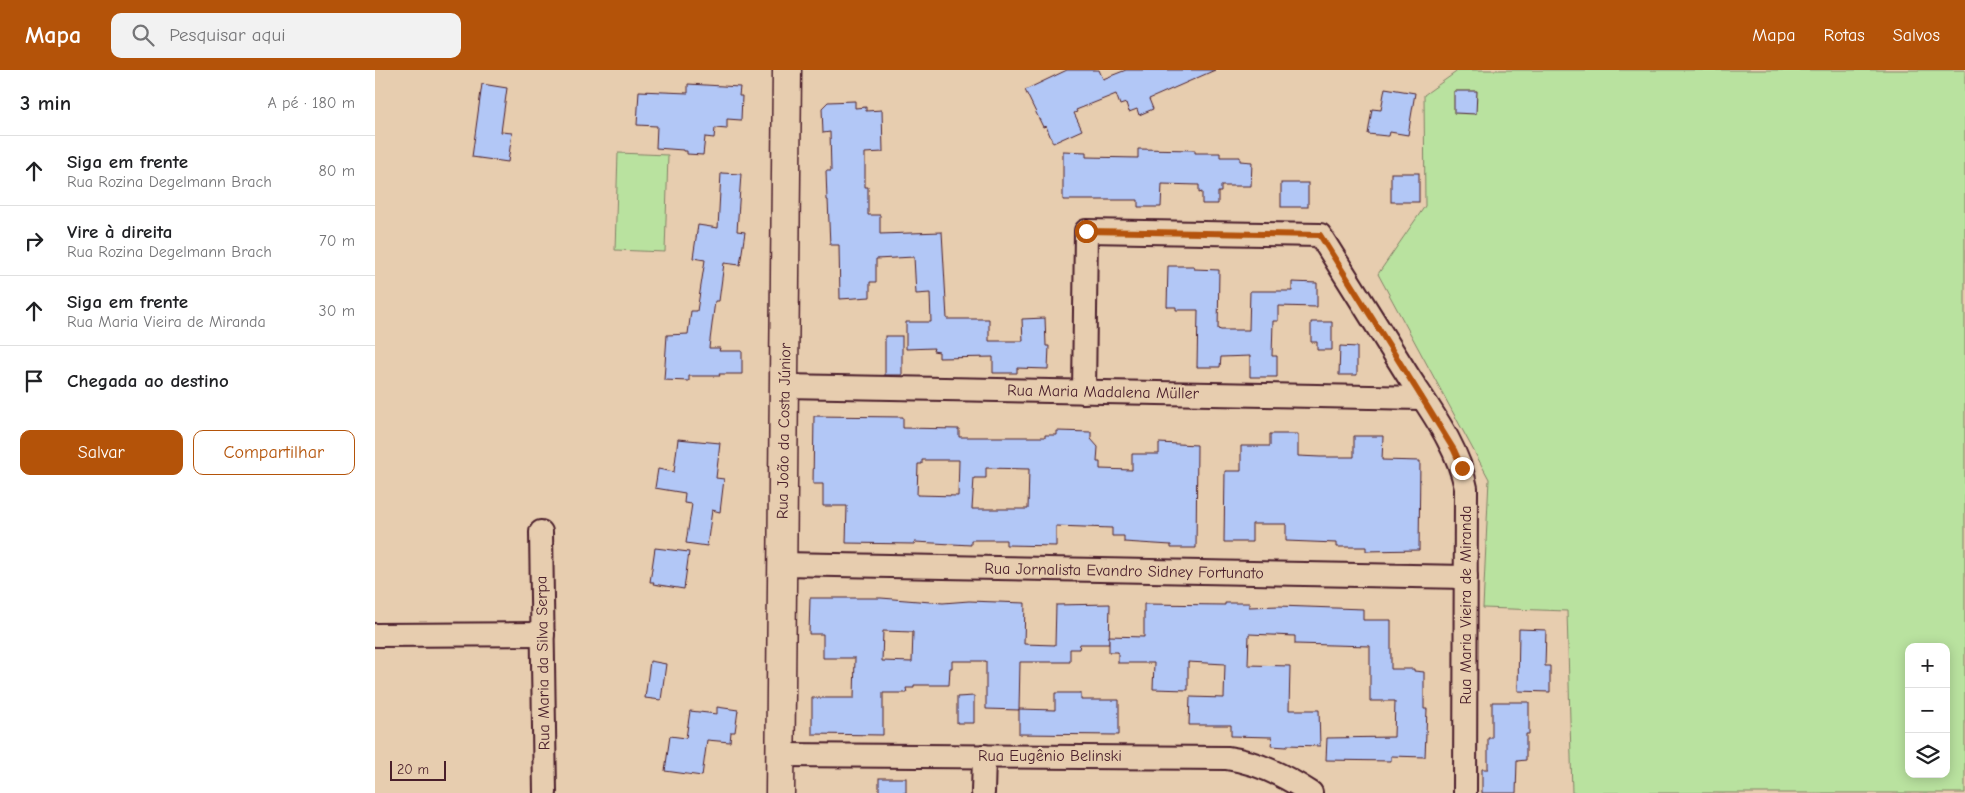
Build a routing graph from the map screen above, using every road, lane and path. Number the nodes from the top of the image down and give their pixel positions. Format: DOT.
graph roads {
  1 [pos="787,70"];
  2 [pos="784,386"];
  3 [pos="1084,392"];
  4 [pos="1422,398"];
  5 [pos="541,532"];
  6 [pos="782,564"];
  7 [pos="1466,577"];
  8 [pos="543,634"];
  9 [pos="375,636"];
  10 [pos="780,755"];
  11 [pos="984,756"];
  12 [pos="545,793"];
  13 [pos="780,793"];
  14 [pos="983,793"];
  15 [pos="1311,793"];
  16 [pos="1465,793"];
  1 -- 2 [label="main road, Rua João da Costa Júnior"];
  2 -- 3 [label="street, Rua Maria Madalena Müller"];
  2 -- 6 [label="main road, Rua João da Costa Júnior"];
  3 -- 4 [label="street, Rua Maria Madalena Müller"];
  3 -- 4 [label="street, Rua Maria Vieira de Miranda"];
  4 -- 7 [label="street, Rua Maria Vieira de Miranda"];
  5 -- 8 [label="street, Rua Maria da Silva Serpa"];
  6 -- 7 [label="street, Rua Jornalista Evandro Sidney Fortunato"];
  6 -- 10 [label="main road, Rua João da Costa Júnior"];
  7 -- 16 [label="street, Rua Maria Vieira de Miranda"];
  8 -- 9 [label="street"];
  8 -- 12 [label="street, Rua Maria da Silva Serpa"];
  10 -- 11 [label="street, Rua Eugênio Belinski"];
  10 -- 13 [label="main road, Rua João da Costa Júnior"];
  11 -- 14 [label="street"];
  11 -- 15 [label="street, Rua Eugênio Belinski"];
}
